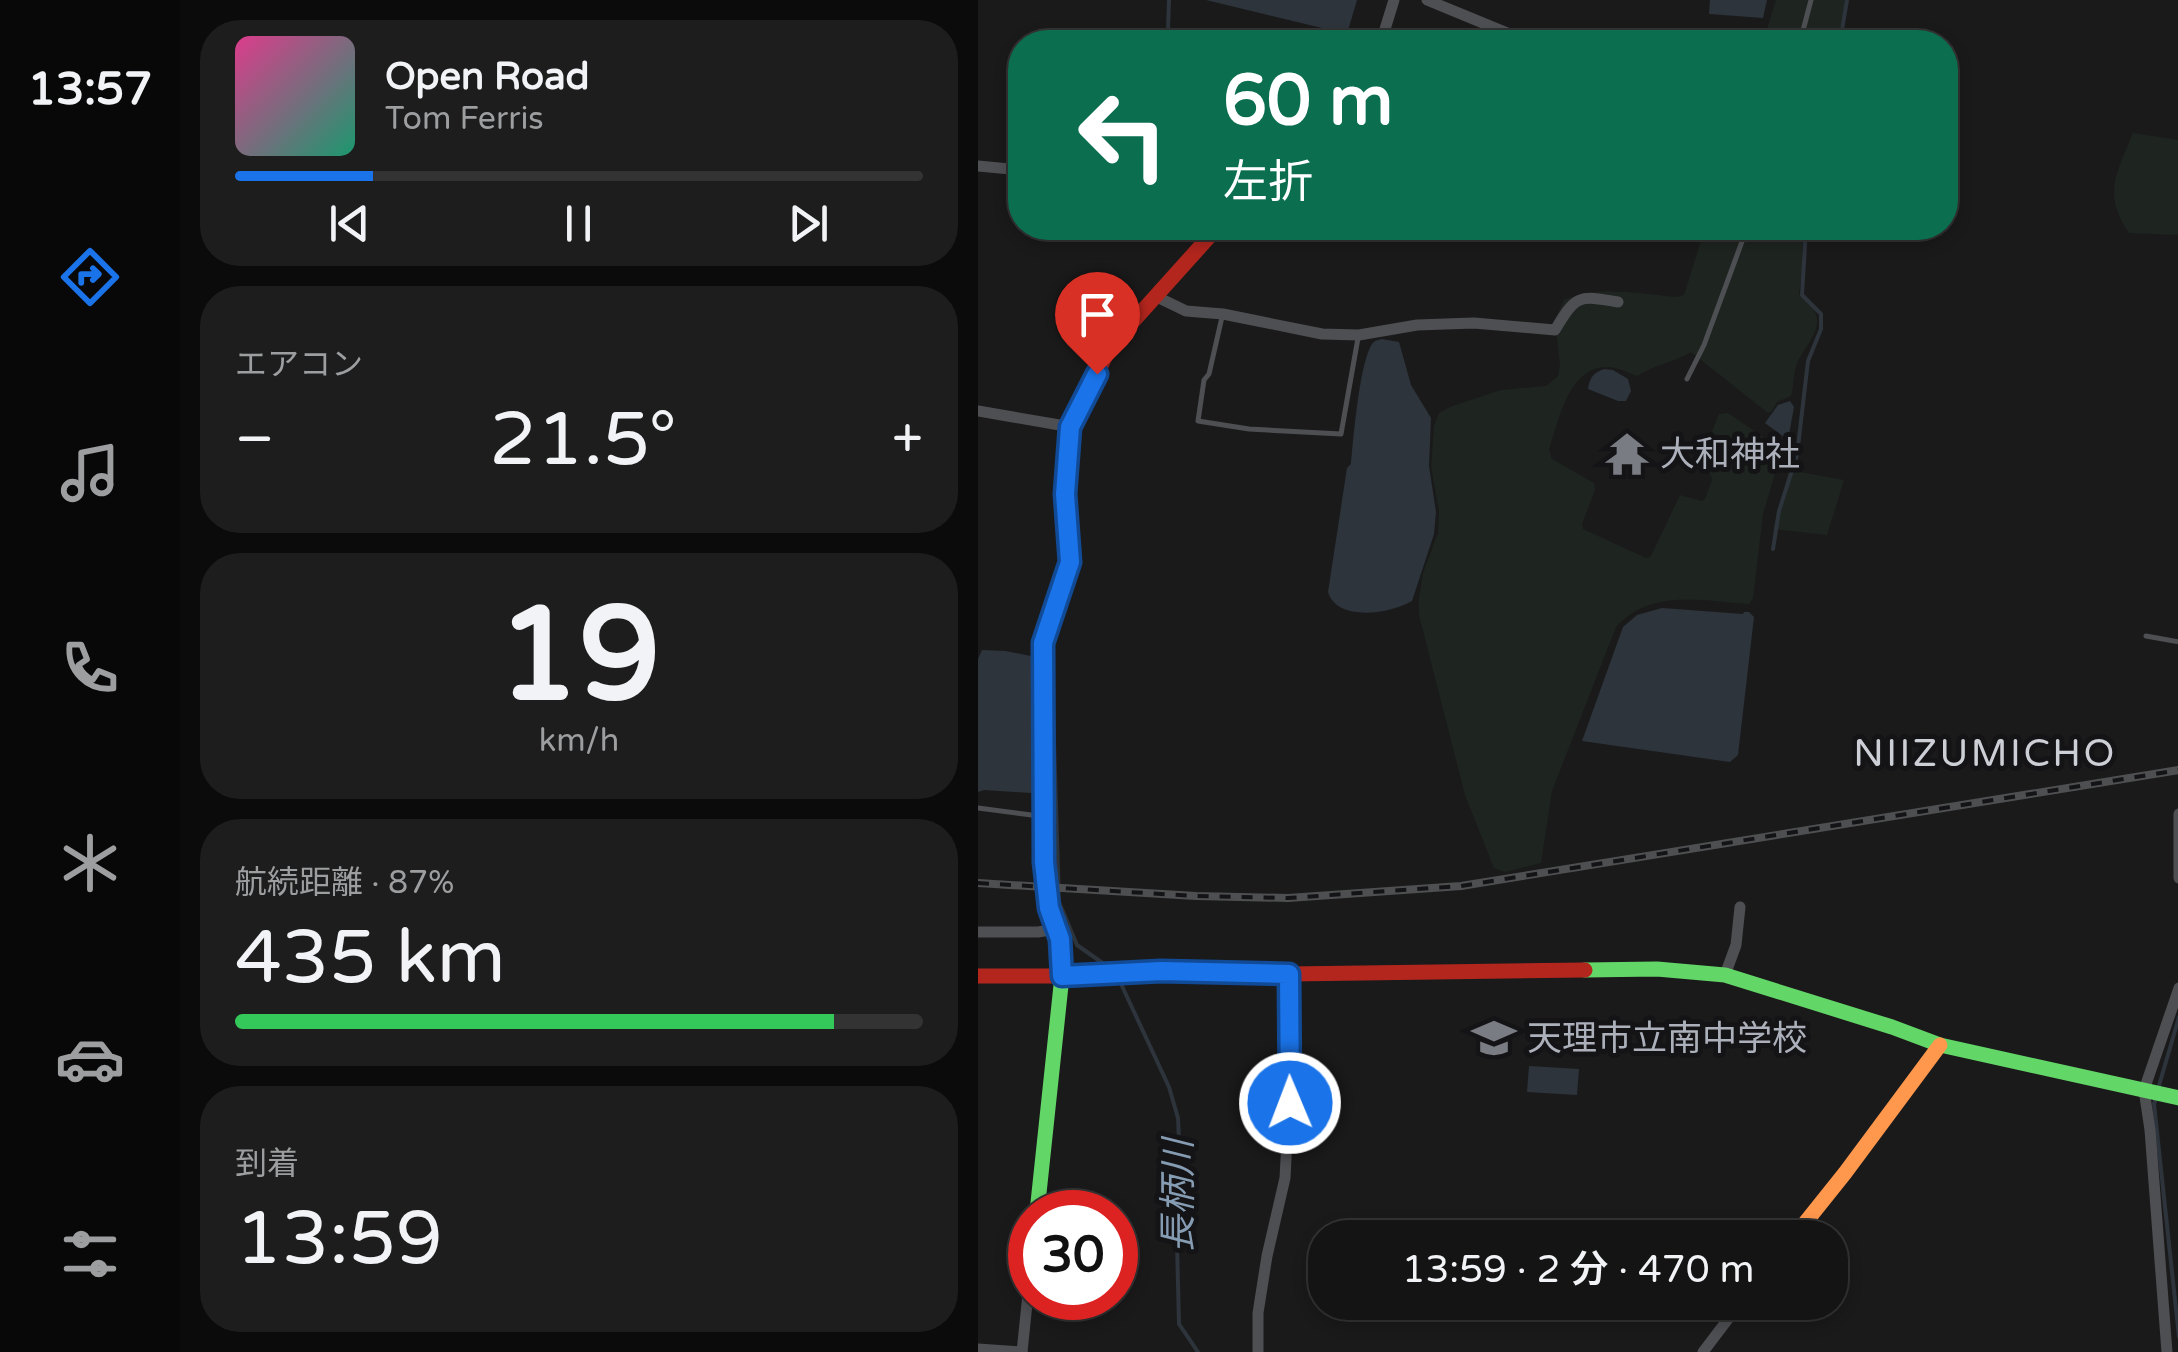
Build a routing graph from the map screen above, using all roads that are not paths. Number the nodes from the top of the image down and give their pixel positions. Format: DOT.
graph roads {
  1 [pos="1394,0"];
  2 [pos="1426,0"];
  3 [pos="1811,0"];
  4 [pos="1385,30"];
  5 [pos="1500,30"];
  6 [pos="1803,30"];
  7 [pos="978,166"];
  8 [pos="1008,169"];
  9 [pos="1206,240"];
  10 [pos="1743,240"];
  11 [pos="1155,296"];
  12 [pos="1618,302"];
  13 [pos="1223,314"];
  14 [pos="1359,335"];
  15 [pos="1687,379"];
  16 [pos="978,411"];
  17 [pos="1070,427"];
  18 [pos="2146,636"];
  19 [pos="2178,642"];
  20 [pos="978,808"];
  21 [pos="2178,814"];
  22 [pos="1043,816"];
  23 [pos="2178,878"];
  24 [pos="1740,907"];
  25 [pos="1056,929"];
  26 [pos="978,932"];
  27 [pos="1289,974"];
  28 [pos="1726,975"];
  29 [pos="978,976"];
  30 [pos="1062,976"];
  31 [pos="2178,988"];
  32 [pos="1940,1045"];
  33 [pos="2159,1094"];
  34 [pos="1039,1190"];
  35 [pos="1807,1220"];
  36 [pos="1025,1320"];
  37 [pos="1727,1320"];
  38 [pos="978,1349"];
  39 [pos="1022,1352"];
  40 [pos="1258,1352"];
  41 [pos="1703,1352"];
  42 [pos="2167,1352"];
  1 -- 4 [label="street"];
  2 -- 5 [label="street"];
  3 -- 6 [label="lane"];
  7 -- 8 [label="street"];
  9 -- 11 [label="street"];
  10 -- 15 [label="lane"];
  11 -- 13 [label="street"];
  11 -- 17 [label="street"];
  12 -- 14 [label="street"];
  13 -- 14 [label="street"];
  13 -- 14 [label="lane"];
  16 -- 17 [label="street"];
  17 -- 22 [label="street"];
  18 -- 19 [label="lane"];
  20 -- 22 [label="lane"];
  21 -- 23 [label="street"];
  22 -- 25 [label="street"];
  24 -- 28 [label="street"];
  25 -- 26 [label="street"];
  25 -- 30 [label="street"];
  27 -- 28 [label="street"];
  27 -- 30 [label="street"];
  27 -- 40 [label="street"];
  28 -- 32 [label="street"];
  29 -- 30 [label="street"];
  30 -- 34 [label="street"];
  31 -- 33 [label="street"];
  32 -- 33 [label="street"];
  32 -- 35 [label="street"];
  33 -- 42 [label="street"];
  36 -- 39 [label="street"];
  37 -- 41 [label="street"];
  38 -- 39 [label="street"];
}
